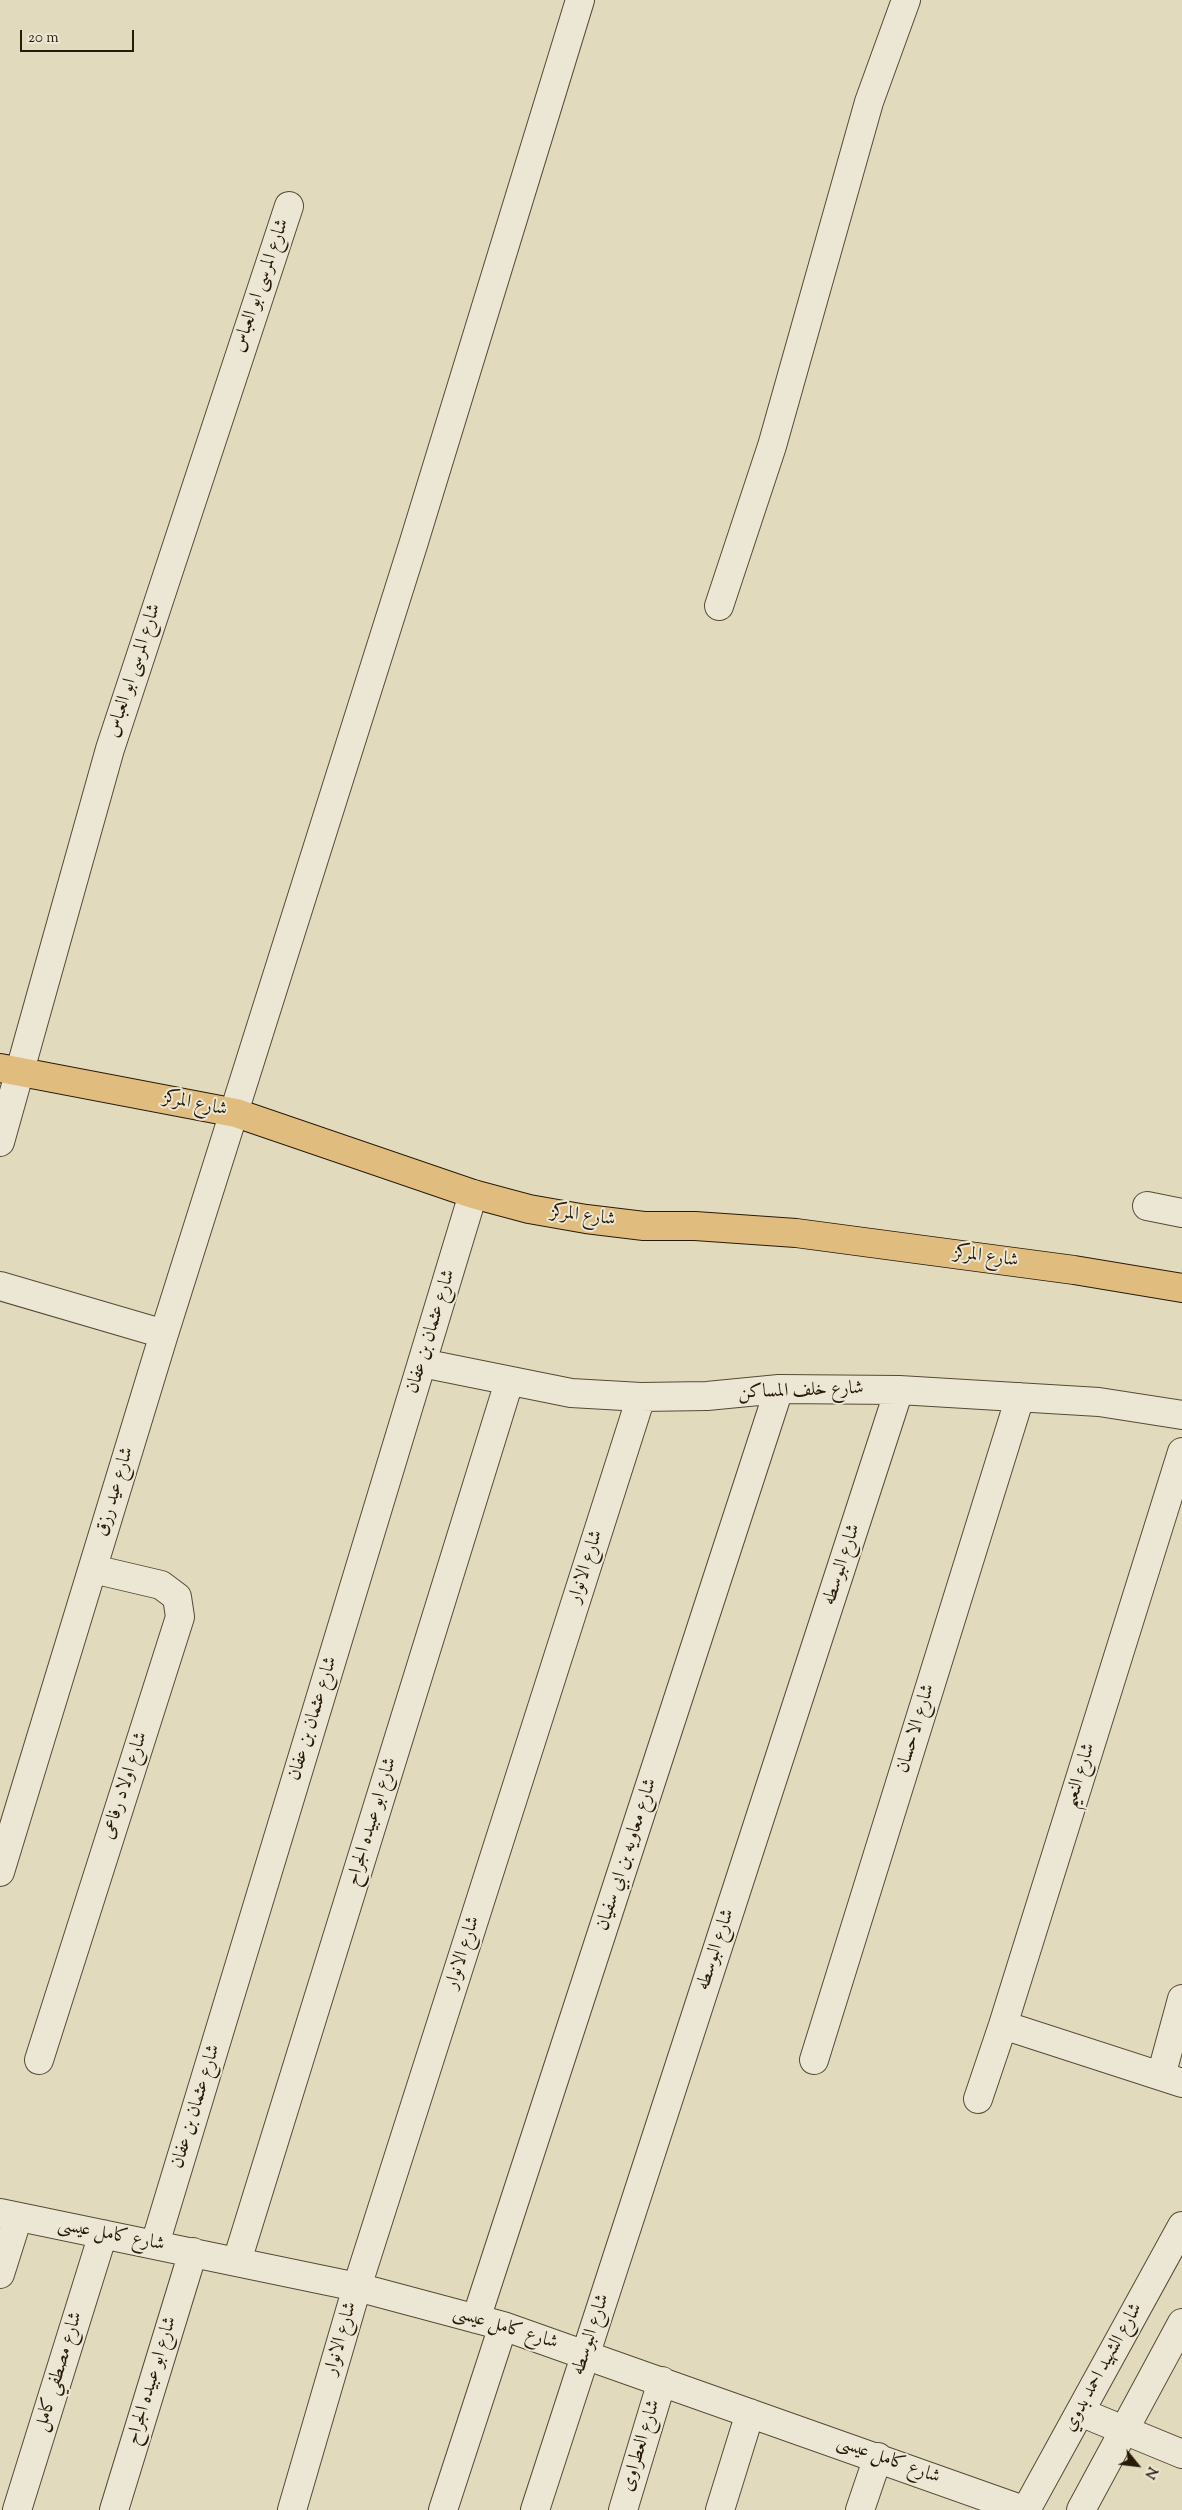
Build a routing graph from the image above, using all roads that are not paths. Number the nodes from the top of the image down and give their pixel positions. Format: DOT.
graph roads {
  1 [pos="580,0"];
  2 [pos="906,0"];
  3 [pos="288,206"];
  4 [pos="719,606"];
  5 [pos="10,1070"];
  6 [pos="236,1113"];
  7 [pos="0,1142"];
  8 [pos="473,1194"];
  9 [pos="1147,1206"];
  10 [pos="1182,1213"];
  11 [pos="0,1286"];
  12 [pos="1182,1288"];
  13 [pos="164,1334"];
  14 [pos="422,1363"];
  15 [pos="509,1382"];
  16 [pos="779,1390"];
  17 [pos="900,1390"];
  18 [pos="641,1397"];
  19 [pos="1020,1398"];
  20 [pos="1182,1415"];
  21 [pos="1182,1452"];
  22 [pos="93,1569"];
  23 [pos="0,1872"];
  24 [pos="1182,1999"];
  25 [pos="1003,2025"];
  26 [pos="39,2060"];
  27 [pos="814,2060"];
  28 [pos="1171,2079"];
  29 [pos="978,2099"];
  30 [pos="9,2215"];
  31 [pos="1182,2226"];
  32 [pos="103,2234"];
  33 [pos="155,2244"];
  34 [pos="193,2252"];
  35 [pos="237,2261"];
  36 [pos="0,2274"];
  37 [pos="357,2287"];
  38 [pos="476,2320"];
  39 [pos="1182,2323"];
  40 [pos="503,2326"];
  41 [pos="586,2355"];
  42 [pos="662,2381"];
  43 [pos="1080,2412"];
  44 [pos="750,2413"];
  45 [pos="1124,2431"];
  46 [pos="1182,2454"];
  47 [pos="878,2457"];
  48 [pos="17,2510"];
  49 [pos="114,2510"];
  50 [pos="292,2510"];
  51 [pos="443,2510"];
  52 [pos="535,2510"];
  53 [pos="623,2510"];
  54 [pos="720,2510"];
  55 [pos="860,2510"];
  56 [pos="1025,2510"];
  57 [pos="1081,2510"];
  1 -- 6 [label="street, شارع عيد رزق"];
  2 -- 4 [label="street"];
  3 -- 5 [label="street, شارع المرسى ابو العباس"];
  5 -- 6 [label="main road, شارع المركز"];
  5 -- 7 [label="street, شارع المرسى ابو العباس"];
  6 -- 8 [label="main road, شارع المركز"];
  6 -- 13 [label="street, شارع عيد رزق"];
  8 -- 12 [label="main road, شارع المركز"];
  8 -- 14 [label="street, شارع عثمان بن عفان"];
  9 -- 10 [label="street"];
  11 -- 13 [label="street"];
  13 -- 22 [label="street, شارع عيد رزق"];
  14 -- 15 [label="street, شارع خلف المساكن"];
  14 -- 33 [label="street, شارع عثمان بن عفان"];
  15 -- 18 [label="street, شارع خلف المساكن"];
  15 -- 35 [label="street, شارع ابو عبيده الجراح"];
  16 -- 17 [label="street, شارع خلف المساكن"];
  16 -- 18 [label="street, شارع خلف المساكن"];
  16 -- 38 [label="street, شارع معاويه بن ابي سفيان"];
  17 -- 19 [label="street, شارع خلف المساكن"];
  17 -- 41 [label="street, شارع البوسطه"];
  18 -- 37 [label="street, شارع الانوار"];
  19 -- 20 [label="street, شارع خلف المساكن"];
  19 -- 27 [label="street, شارع الاحسان"];
  21 -- 25 [label="street, شارع النعيم"];
  22 -- 23 [label="street, شارع عيد رزق"];
  22 -- 26 [label="street, شارع اولاد رفاعى"];
  24 -- 28 [label="street"];
  25 -- 28 [label="street"];
  25 -- 29 [label="street, شارع النعيم"];
  30 -- 32 [label="street, شارع كامل عيسى"];
  30 -- 36 [label="street"];
  31 -- 43 [label="street, شارع الشهيد احمد بدوي"];
  32 -- 33 [label="street, شارع كامل عيسى"];
  32 -- 48 [label="street, شارع مصطفي كامل"];
  33 -- 34 [label="street, شارع كامل عيسى"];
  34 -- 35 [label="street, شارع كامل عيسى"];
  34 -- 49 [label="street, شارع ابو عبيده الجراح"];
  35 -- 37 [label="street, شارع كامل عيسى"];
  37 -- 38 [label="street, شارع كامل عيسى"];
  37 -- 50 [label="street, شارع الانوار"];
  38 -- 40 [label="street, شارع كامل عيسى"];
  39 -- 45 [label="street"];
  40 -- 41 [label="street, شارع كامل عيسى"];
  40 -- 51 [label="street"];
  41 -- 42 [label="street, شارع كامل عيسى"];
  41 -- 52 [label="street, شارع البوسطه"];
  42 -- 44 [label="street, شارع كامل عيسى"];
  42 -- 53 [label="street, شارع العطراوى"];
  43 -- 45 [label="street"];
  43 -- 56 [label="street, شارع الشهيد احمد بدوي"];
  44 -- 47 [label="street, شارع كامل عيسى"];
  44 -- 54 [label="street"];
  45 -- 46 [label="street"];
  45 -- 57 [label="street"];
  47 -- 55 [label="street"];
  47 -- 56 [label="street, شارع كامل عيسى"];
}
